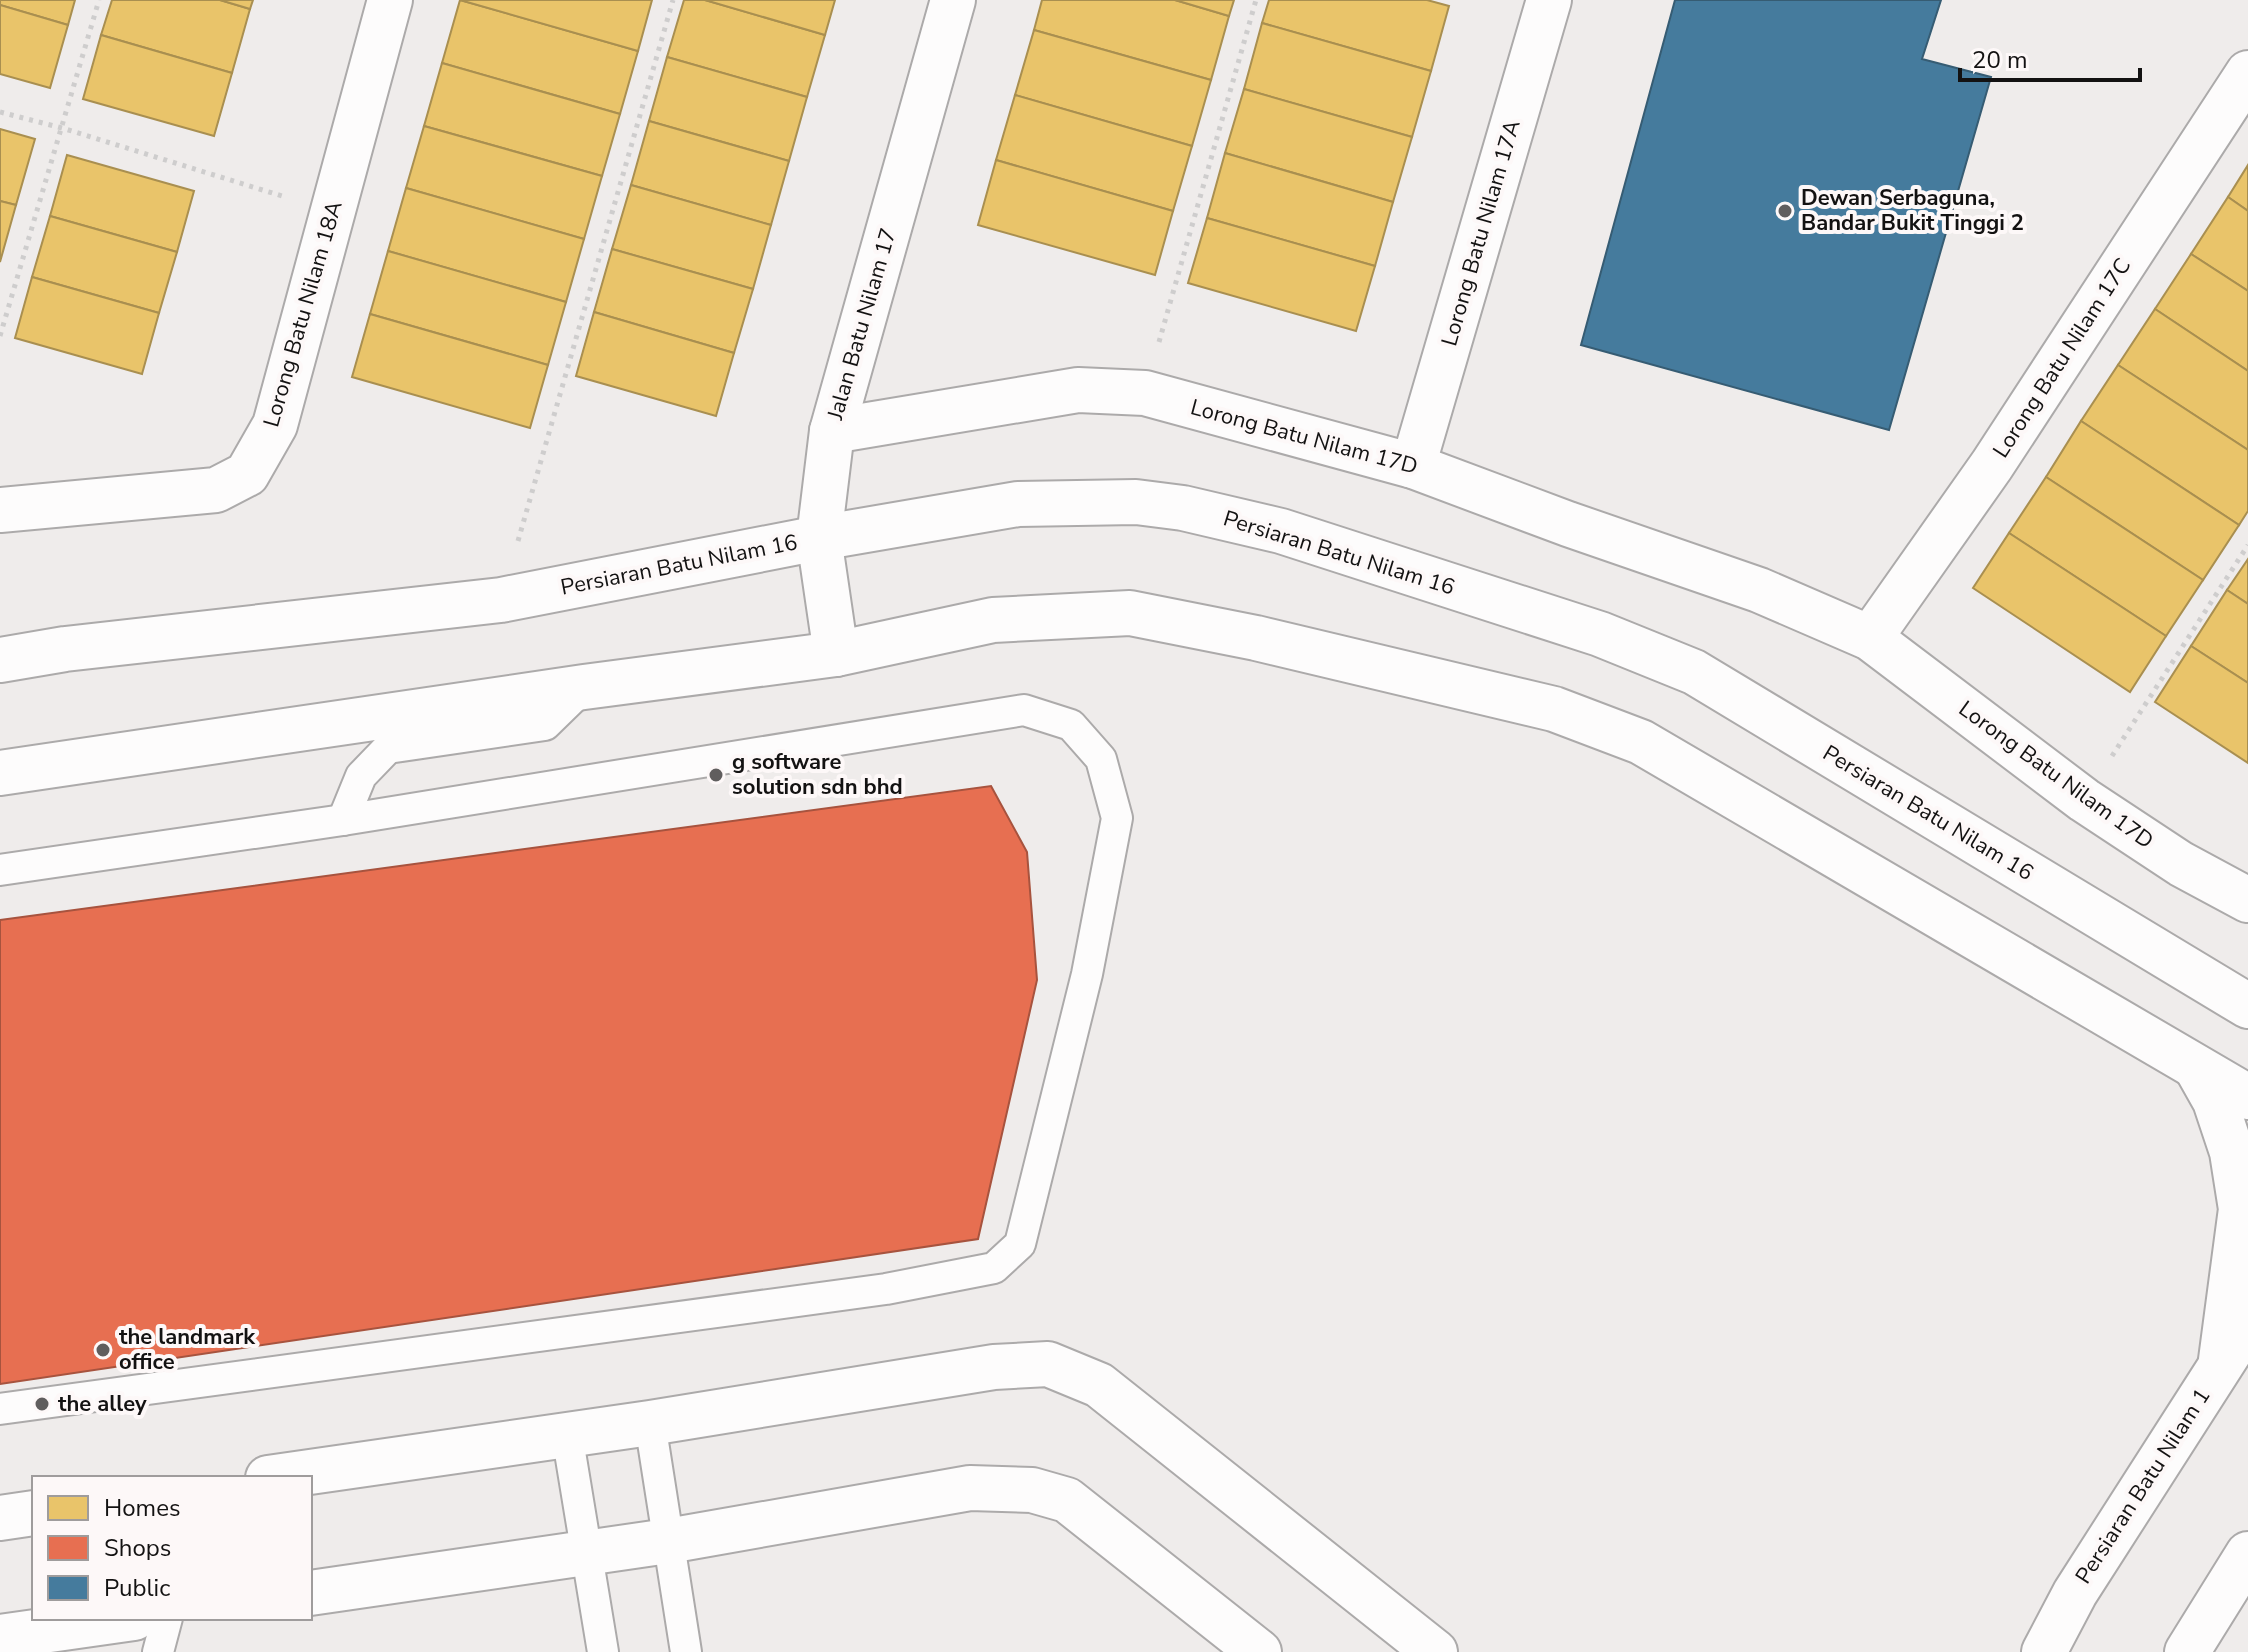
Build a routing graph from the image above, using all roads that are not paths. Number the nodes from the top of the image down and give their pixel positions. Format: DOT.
graph roads {
  1 [pos="390,0"];
  2 [pos="953,0"];
  3 [pos="1549,0"];
  4 [pos="2248,73"];
  5 [pos="832,431"];
  6 [pos="1413,466"];
  7 [pos="0,510"];
  8 [pos="819,538"];
  9 [pos="1870,638"];
  10 [pos="836,654"];
  11 [pos="0,660"];
  12 [pos="584,687"];
  13 [pos="0,773"];
  14 [pos="343,820"];
  15 [pos="0,870"];
  16 [pos="2248,900"];
  17 [pos="2248,1006"];
  18 [pos="2197,1069"];
  19 [pos="2248,1097"];
  20 [pos="2248,1323"];
  21 [pos="2220,1366"];
  22 [pos="0,1409"];
  23 [pos="650,1423"];
  24 [pos="567,1434"];
  25 [pos="282,1476"];
  26 [pos="32,1513"];
  27 [pos="0,1518"];
  28 [pos="668,1541"];
  29 [pos="585,1554"];
  30 [pos="2248,1554"];
  31 [pos="312,1593"];
  32 [pos="120,1620"];
  33 [pos="166,1620"];
  34 [pos="0,1637"];
  35 [pos="158,1652"];
  36 [pos="603,1652"];
  37 [pos="686,1652"];
  38 [pos="1259,1652"];
  39 [pos="1435,1652"];
  40 [pos="2044,1652"];
  41 [pos="2187,1652"];
  1 -- 7 [label="street, Lorong Batu Nilam 18A"];
  2 -- 5 [label="street, Jalan Batu Nilam 17"];
  3 -- 6 [label="street, Lorong Batu Nilam 17A"];
  4 -- 9 [label="street, Lorong Batu Nilam 17C"];
  5 -- 6 [label="street, Lorong Batu Nilam 17D"];
  5 -- 8 [label="street, Jalan Batu Nilam 17"];
  6 -- 9 [label="street, Lorong Batu Nilam 17D"];
  8 -- 10 [label="street, Jalan Batu Nilam 17"];
  8 -- 11 [label="street, Persiaran Batu Nilam 16"];
  8 -- 17 [label="street, Persiaran Batu Nilam 16"];
  9 -- 16 [label="street, Lorong Batu Nilam 17D"];
  10 -- 12 [label="street"];
  10 -- 18 [label="street"];
  12 -- 13 [label="street"];
  12 -- 14 [label="lane"];
  14 -- 15 [label="lane"];
  14 -- 22 [label="lane"];
  18 -- 19 [label="street"];
  18 -- 21 [label="street"];
  20 -- 21 [label="street, Persiaran Batu Nilam 1"];
  21 -- 40 [label="street, Persiaran Batu Nilam 1"];
  23 -- 24 [label="street"];
  23 -- 28 [label="lane"];
  23 -- 39 [label="street"];
  24 -- 25 [label="street"];
  24 -- 29 [label="lane"];
  26 -- 27 [label="street"];
  28 -- 29 [label="street"];
  28 -- 37 [label="lane"];
  28 -- 38 [label="street"];
  29 -- 31 [label="street"];
  29 -- 36 [label="lane"];
  30 -- 41 [label="street"];
  32 -- 34 [label="street"];
  33 -- 35 [label="lane"];
}
